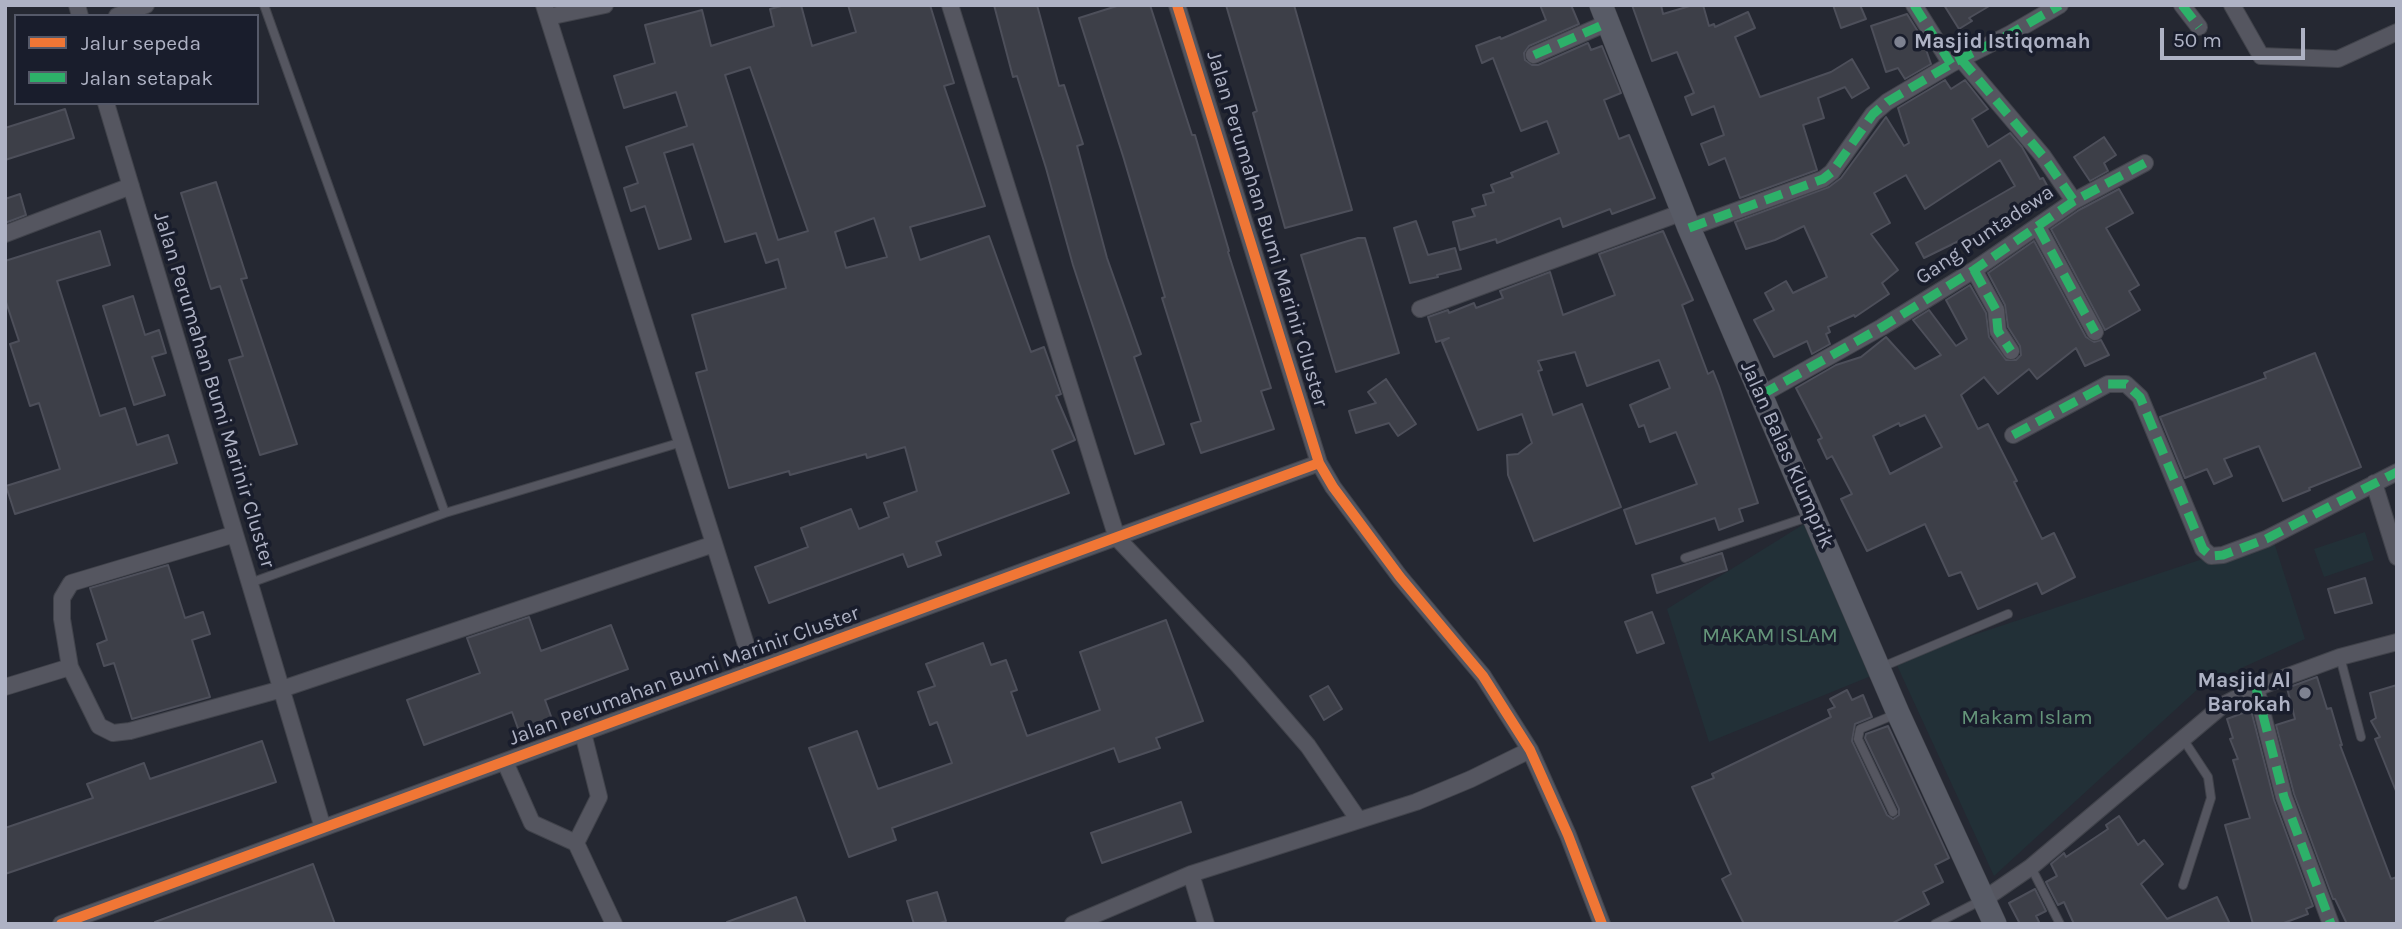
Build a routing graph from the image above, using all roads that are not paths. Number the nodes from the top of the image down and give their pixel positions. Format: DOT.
graph roads {
  1 [pos="146,5"];
  2 [pos="264,5"];
  3 [pos="605,5"];
  4 [pos="950,5"];
  5 [pos="1177,5"];
  6 [pos="1914,5"];
  7 [pos="2060,5"];
  8 [pos="2182,5"];
  9 [pos="2232,5"];
  10 [pos="546,11"];
  11 [pos="122,14"];
  12 [pos="1604,14"];
  13 [pos="2199,27"];
  14 [pos="2397,32"];
  15 [pos="1534,55"];
  16 [pos="1956,61"];
  17 [pos="107,105"];
  18 [pos="2145,163"];
  19 [pos="131,186"];
  20 [pos="2074,201"];
  21 [pos="1686,220"];
  22 [pos="2038,227"];
  23 [pos="5,234"];
  24 [pos="1974,270"];
  25 [pos="1420,309"];
  26 [pos="2095,332"];
  27 [pos="2011,351"];
  28 [pos="1761,395"];
  29 [pos="2013,435"];
  30 [pos="682,442"];
  31 [pos="1320,463"];
  32 [pos="2397,472"];
  33 [pos="2374,483"];
  34 [pos="445,513"];
  35 [pos="1814,515"];
  36 [pos="235,534"];
  37 [pos="1116,538"];
  38 [pos="714,544"];
  39 [pos="2397,557"];
  40 [pos="1685,558"];
  41 [pos="250,583"];
  42 [pos="2008,614"];
  43 [pos="2397,642"];
  44 [pos="2340,657"];
  45 [pos="70,667"];
  46 [pos="1879,668"];
  47 [pos="754,670"];
  48 [pos="5,687"];
  49 [pos="2256,688"];
  50 [pos="282,689"];
  51 [pos="1898,713"];
  52 [pos="583,733"];
  53 [pos="2361,737"];
  54 [pos="2183,739"];
  55 [pos="1530,750"];
  56 [pos="505,762"];
  57 [pos="1893,812"];
  58 [pos="1358,819"];
  59 [pos="323,828"];
  60 [pos="576,843"];
  61 [pos="2031,867"];
  62 [pos="1191,874"];
  63 [pos="2183,885"];
  64 [pos="1983,900"];
  65 [pos="99,918"];
  66 [pos="61,924"];
  67 [pos="614,924"];
  68 [pos="1073,924"];
  69 [pos="1206,924"];
  70 [pos="1602,924"];
  71 [pos="1935,924"];
  72 [pos="1995,924"];
  73 [pos="2060,924"];
  74 [pos="2331,924"];
  1 -- 11 [label="street"];
  2 -- 34 [label="lane"];
  3 -- 10 [label="street"];
  4 -- 37 [label="street"];
  5 -- 31 [label="street, Jalan Perumahan Bumi Marinir Cluster"];
  6 -- 16 [label="street, Gang Puntadewa"];
  7 -- 16 [label="street"];
  8 -- 13 [label="street"];
  9 -- 14 [label="street"];
  10 -- 30 [label="street, Jalan Perumahan Bumi Marinir Cluster"];
  12 -- 15 [label="street"];
  12 -- 21 [label="street, Jalan Balas Klumprik"];
  16 -- 20 [label="street, Gang Puntadewa"];
  16 -- 21 [label="street"];
  17 -- 19 [label="street, Jalan Perumahan Bumi Marinir Cluster"];
  18 -- 20 [label="street"];
  19 -- 23 [label="street"];
  19 -- 36 [label="street, Jalan Perumahan Bumi Marinir Cluster"];
  20 -- 22 [label="street, Gang Puntadewa"];
  21 -- 25 [label="street"];
  21 -- 28 [label="street, Jalan Balas Klumprik"];
  22 -- 24 [label="street, Gang Puntadewa"];
  22 -- 26 [label="street"];
  24 -- 27 [label="street"];
  24 -- 28 [label="street, Gang Puntadewa"];
  28 -- 35 [label="street, Jalan Balas Klumprik"];
  29 -- 33 [label="street"];
  30 -- 34 [label="lane"];
  30 -- 38 [label="street, Jalan Perumahan Bumi Marinir Cluster"];
  31 -- 37 [label="street, Jalan Perumahan Bumi Marinir Cluster"];
  31 -- 55 [label="street, Jalan Perumahan Bumi Marinir Cluster"];
  32 -- 33 [label="street"];
  33 -- 39 [label="street"];
  34 -- 41 [label="lane"];
  35 -- 40 [label="lane"];
  35 -- 46 [label="street, Jalan Balas Klumprik"];
  36 -- 41 [label="street, Jalan Perumahan Bumi Marinir Cluster"];
  36 -- 45 [label="street"];
  37 -- 47 [label="street, Jalan Perumahan Bumi Marinir Cluster"];
  37 -- 58 [label="street"];
  38 -- 47 [label="street, Jalan Perumahan Bumi Marinir Cluster"];
  38 -- 50 [label="street"];
  41 -- 50 [label="street, Jalan Perumahan Bumi Marinir Cluster"];
  42 -- 46 [label="lane"];
  43 -- 44 [label="street"];
  44 -- 49 [label="street"];
  44 -- 53 [label="lane"];
  45 -- 48 [label="street"];
  45 -- 50 [label="street"];
  46 -- 51 [label="street, Jalan Balas Klumprik"];
  47 -- 52 [label="street, Jalan Perumahan Bumi Marinir Cluster"];
  49 -- 54 [label="street"];
  49 -- 74 [label="street"];
  50 -- 59 [label="street, Jalan Perumahan Bumi Marinir Cluster"];
  51 -- 57 [label="lane"];
  51 -- 64 [label="street, Jalan Balas Klumprik"];
  52 -- 56 [label="street, Jalan Perumahan Bumi Marinir Cluster"];
  52 -- 60 [label="street, Jalan Perumahan Bumi Marinir Cluster"];
  54 -- 61 [label="street"];
  54 -- 63 [label="lane"];
  55 -- 58 [label="street"];
  55 -- 70 [label="street, Jalan Perumahan Bumi Marinir Cluster"];
  56 -- 59 [label="street, Jalan Perumahan Bumi Marinir Cluster"];
  56 -- 60 [label="street, Jalan Perumahan Bumi Marinir Cluster"];
  58 -- 62 [label="street"];
  59 -- 65 [label="street, Jalan Perumahan Bumi Marinir Cluster"];
  60 -- 67 [label="street"];
  61 -- 64 [label="street"];
  61 -- 73 [label="lane"];
  62 -- 68 [label="street"];
  62 -- 69 [label="street"];
  64 -- 71 [label="lane"];
  64 -- 72 [label="street, Jalan Balas Klumprik"];
  65 -- 66 [label="street, Jalan Perumahan Bumi Marinir Cluster"];
}
